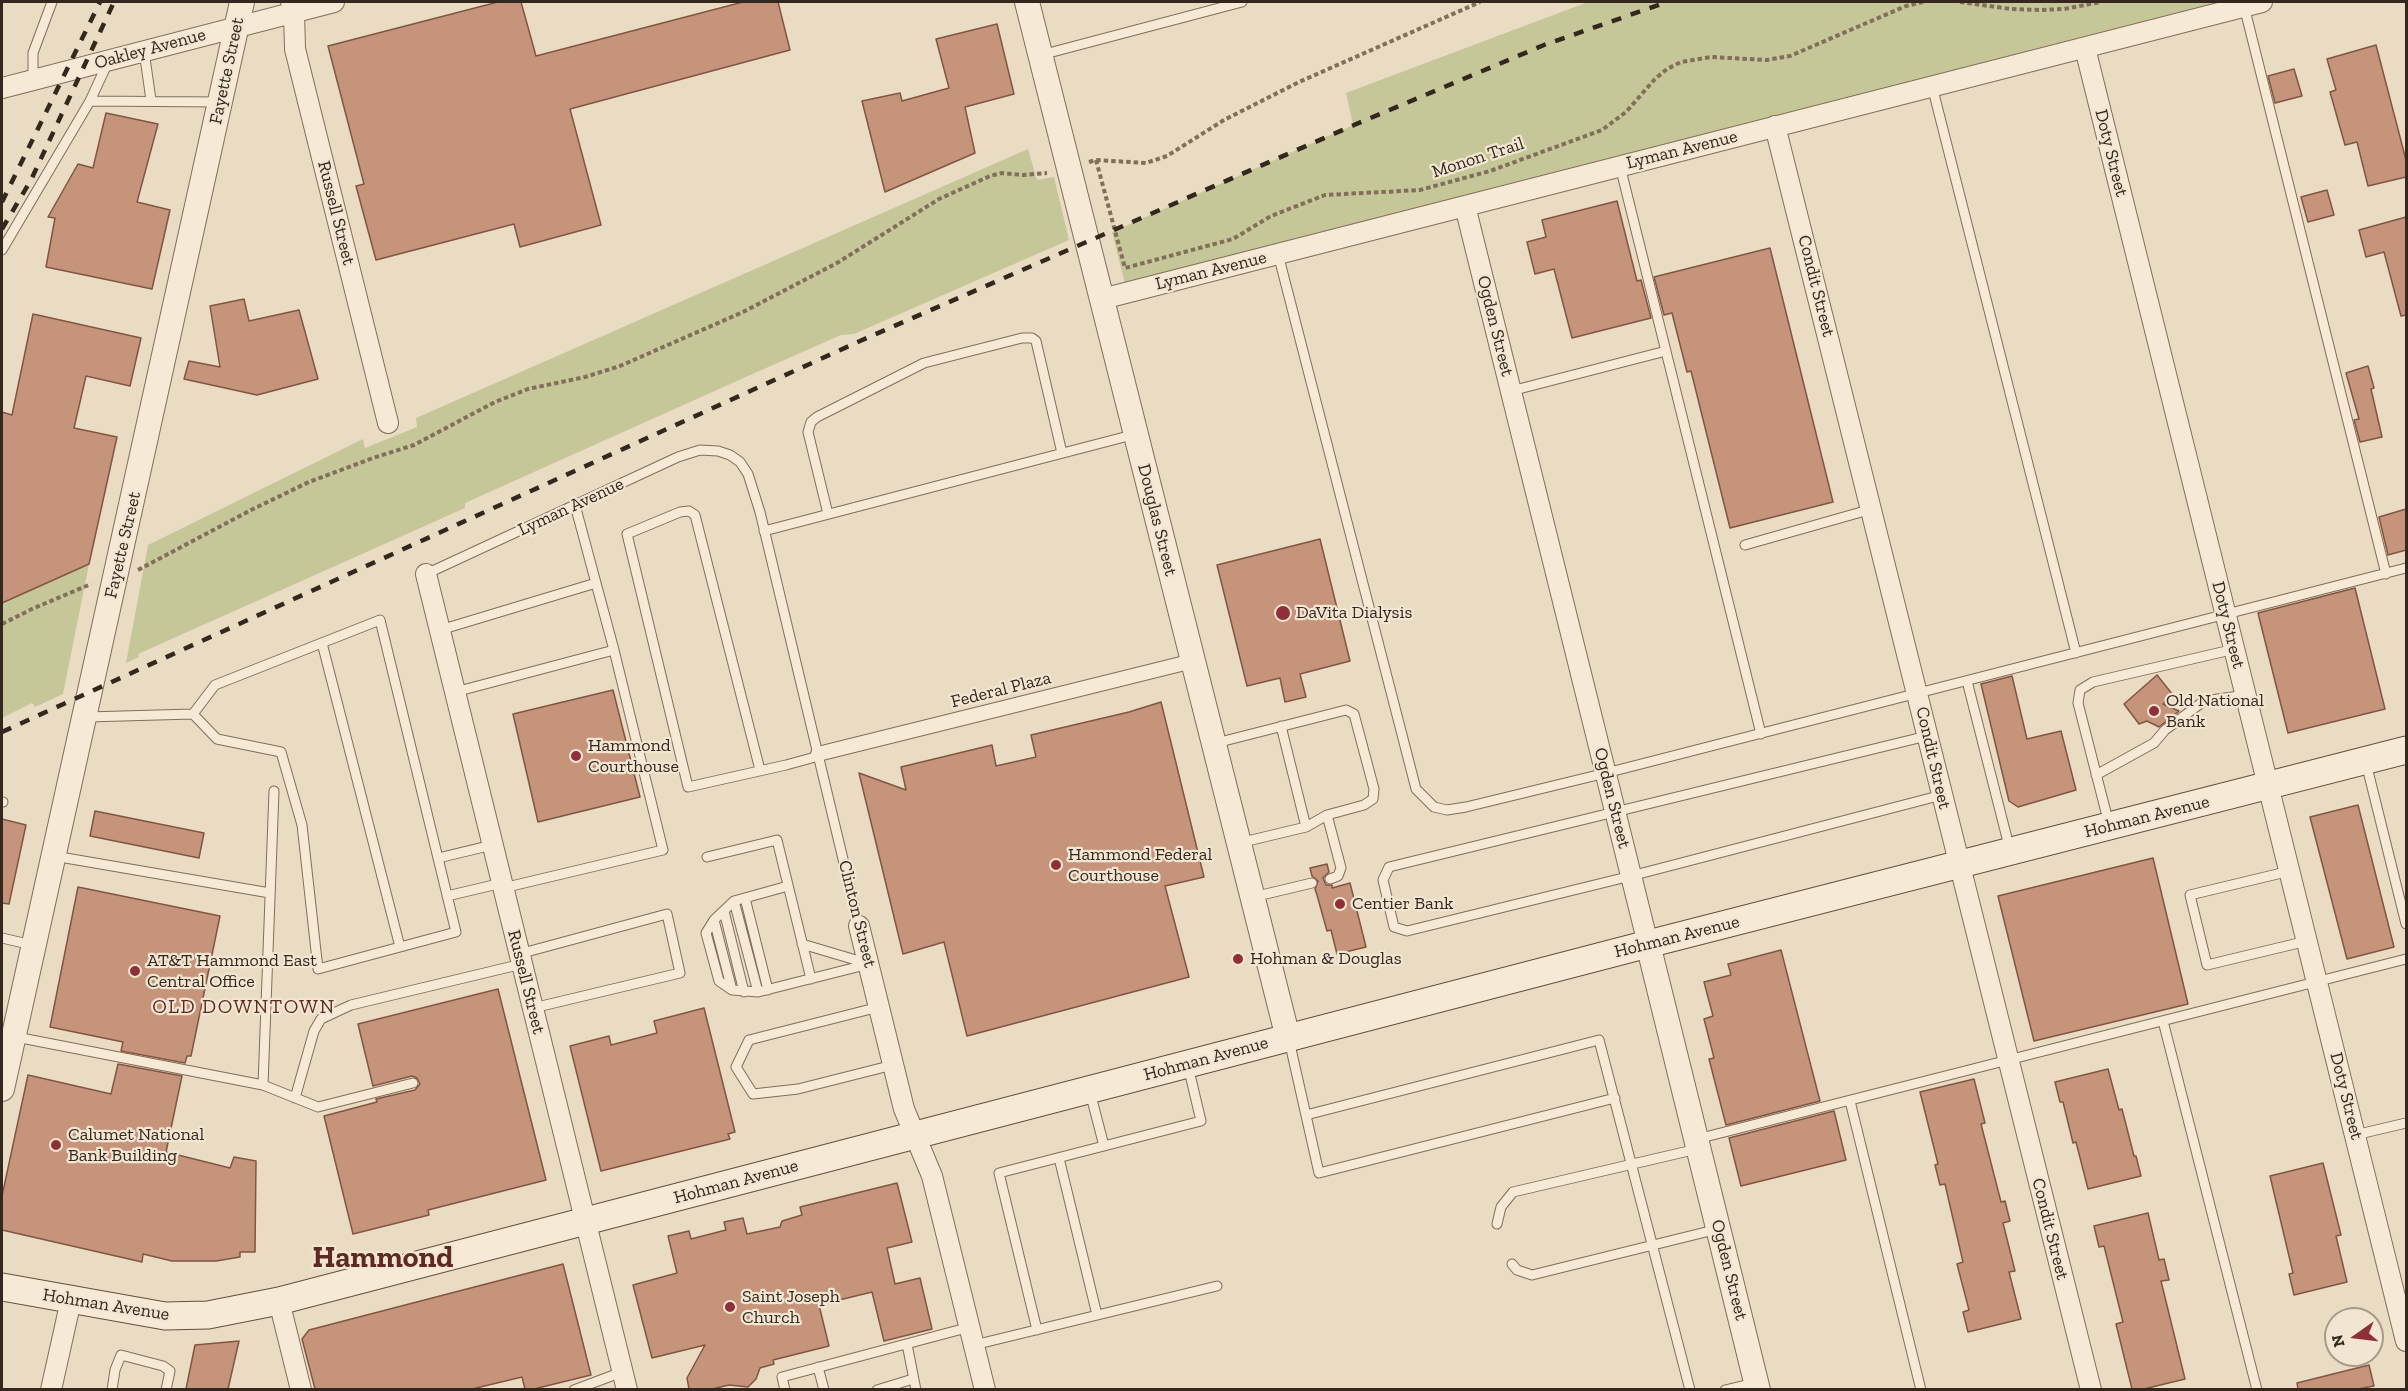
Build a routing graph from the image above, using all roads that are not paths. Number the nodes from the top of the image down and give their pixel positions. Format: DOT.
graph roads {
  1 [pos="52,2"];
  2 [pos="242,2"];
  3 [pos="334,2"];
  4 [pos="1027,2"];
  5 [pos="1242,2"];
  6 [pos="2253,4"];
  7 [pos="292,7"];
  8 [pos="237,26"];
  9 [pos="2085,48"];
  10 [pos="144,51"];
  11 [pos="1040,55"];
  12 [pos="109,60"];
  13 [pos="33,80"];
  14 [pos="1932,86"];
  15 [pos="2,88"];
  16 [pos="151,100"];
  17 [pos="90,101"];
  18 [pos="221,102"];
  19 [pos="1775,126"];
  20 [pos="1620,166"];
  21 [pos="1465,206"];
  22 [pos="2,250"];
  23 [pos="1278,254"];
  24 [pos="1102,299"];
  25 [pos="1666,351"];
  26 [pos="1511,391"];
  27 [pos="388,423"];
  28 [pos="1136,434"];
  29 [pos="718,451"];
  30 [pos="1062,453"];
  31 [pos="576,505"];
  32 [pos="1872,509"];
  33 [pos="828,514"];
  34 [pos="764,531"];
  35 [pos="1745,545"];
  36 [pos="2406,568"];
  37 [pos="2386,573"];
  38 [pos="426,574"];
  39 [pos="596,583"];
  40 [pos="2226,614"];
  41 [pos="440,630"];
  42 [pos="322,643"];
  43 [pos="2235,649"];
  44 [pos="614,650"];
  45 [pos="2076,653"];
  46 [pos="1193,661"];
  47 [pos="1967,681"];
  48 [pos="455,692"];
  49 [pos="1918,693"];
  50 [pos="2246,695"];
  51 [pos="193,714"];
  52 [pos="84,717"];
  53 [pos="1281,726"];
  54 [pos="1761,734"];
  55 [pos="1928,735"];
  56 [pos="1214,743"];
  57 [pos="2406,750"];
  58 [pos="819,755"];
  59 [pos="2365,760"];
  60 [pos="760,770"];
  61 [pos="1606,773"];
  62 [pos="2096,775"];
  63 [pos="2268,785"];
  64 [pos="274,791"];
  65 [pos="1942,795"];
  66 [pos="1615,812"];
  67 [pos="1327,815"];
  68 [pos="1306,827"];
  69 [pos="2109,827"];
  70 [pos="1239,843"];
  71 [pos="492,845"];
  72 [pos="2010,852"];
  73 [pos="54,856"];
  74 [pos="707,857"];
  75 [pos="438,858"];
  76 [pos="1959,865"];
  77 [pos="2290,871"];
  78 [pos="1631,876"];
  79 [pos="1330,879"];
  80 [pos="1312,883"];
  81 [pos="503,885"];
  82 [pos="789,886"];
  83 [pos="270,893"];
  84 [pos="447,896"];
  85 [pos="1253,897"];
  86 [pos="745,898"];
  87 [pos="734,901"];
  88 [pos="724,911"];
  89 [pos="2406,924"];
  90 [pos="860,926"];
  91 [pos="2,938"];
  92 [pos="2307,941"];
  93 [pos="802,944"];
  94 [pos="1648,944"];
  95 [pos="34,945"];
  96 [pos="400,947"];
  97 [pos="520,959"];
  98 [pos="2406,959"];
  99 [pos="869,964"];
  100 [pos="811,979"];
  101 [pos="2317,982"];
  102 [pos="768,990"];
  103 [pos="744,992"];
  104 [pos="758,992"];
  105 [pos="879,1007"];
  106 [pos="533,1008"];
  107 [pos="2163,1022"];
  108 [pos="13,1036"];
  109 [pos="1288,1038"];
  110 [pos="2007,1061"];
  111 [pos="1187,1064"];
  112 [pos="893,1065"];
  113 [pos="413,1083"];
  114 [pos="263,1085"];
  115 [pos="2,1086"];
  116 [pos="1090,1090"];
  117 [pos="295,1098"];
  118 [pos="1615,1098"];
  119 [pos="1850,1101"];
  120 [pos="1306,1115"];
  121 [pos="2406,1123"];
  122 [pos="916,1135"];
  123 [pos="2355,1136"];
  124 [pos="1698,1144"];
  125 [pos="1104,1146"];
  126 [pos="1059,1158"];
  127 [pos="1632,1164"];
  128 [pos="585,1221"];
  129 [pos="1497,1224"];
  130 [pos="1719,1229"];
  131 [pos="1653,1245"];
  132 [pos="1512,1264"];
  133 [pos="1217,1286"];
  134 [pos="2,1287"];
  135 [pos="71,1300"];
  136 [pos="279,1301"];
  137 [pos="2403,1312"];
  138 [pos="1097,1315"];
  139 [pos="1037,1330"];
  140 [pos="972,1336"];
  141 [pos="2406,1341"];
  142 [pos="907,1344"];
  143 [pos="818,1367"];
  144 [pos="914,1379"];
  145 [pos="625,1381"];
  146 [pos="1757,1386"];
  147 [pos="51,1389"];
  148 [pos="112,1389"];
  149 [pos="166,1389"];
  150 [pos="301,1389"];
  151 [pos="574,1389"];
  152 [pos="785,1389"];
  153 [pos="824,1389"];
  154 [pos="877,1389"];
  155 [pos="916,1389"];
  156 [pos="985,1389"];
  157 [pos="1690,1389"];
  158 [pos="1725,1389"];
  159 [pos="1921,1389"];
  160 [pos="2091,1389"];
  161 [pos="2257,1389"];
  1 -- 13 [label="lane"];
  2 -- 8 [label="street, Fayette Street"];
  3 -- 7 [label="street, Oakley Avenue"];
  4 -- 11 [label="street, Douglas Street"];
  5 -- 11 [label="lane"];
  6 -- 9 [label="street, Lyman Avenue"];
  6 -- 37 [label="lane"];
  7 -- 8 [label="street, Oakley Avenue"];
  7 -- 27 [label="street, Russell Street"];
  8 -- 10 [label="street, Oakley Avenue"];
  8 -- 18 [label="street, Fayette Street"];
  9 -- 14 [label="street, Lyman Avenue"];
  9 -- 40 [label="street, Doty Street"];
  10 -- 12 [label="street, Oakley Avenue"];
  10 -- 16 [label="lane"];
  11 -- 24 [label="street, Douglas Street"];
  12 -- 13 [label="street, Oakley Avenue"];
  12 -- 17 [label="lane"];
  13 -- 15 [label="street, Oakley Avenue"];
  14 -- 19 [label="street, Lyman Avenue"];
  14 -- 45 [label="lane"];
  16 -- 17 [label="lane"];
  16 -- 18 [label="lane"];
  17 -- 22 [label="lane"];
  18 -- 52 [label="street, Fayette Street"];
  19 -- 20 [label="street, Lyman Avenue"];
  19 -- 32 [label="street, Condit Street"];
  20 -- 21 [label="street, Lyman Avenue"];
  20 -- 25 [label="lane"];
  21 -- 23 [label="street, Lyman Avenue"];
  21 -- 26 [label="street, Ogden Street"];
  23 -- 24 [label="street, Lyman Avenue"];
  23 -- 61 [label="lane"];
  24 -- 28 [label="street, Douglas Street"];
  25 -- 26 [label="lane"];
  25 -- 54 [label="lane"];
  26 -- 61 [label="street, Ogden Street"];
  28 -- 30 [label="lane"];
  28 -- 46 [label="street, Douglas Street"];
  29 -- 31 [label="lane, Lyman Avenue"];
  29 -- 34 [label="lane, Clinton Street"];
  30 -- 33 [label="lane"];
  30 -- 33 [label="lane"];
  31 -- 38 [label="lane, Lyman Avenue"];
  31 -- 39 [label="lane"];
  32 -- 35 [label="lane"];
  32 -- 49 [label="street, Condit Street"];
  33 -- 34 [label="lane"];
  34 -- 58 [label="lane, Clinton Street"];
  36 -- 37 [label="lane"];
  37 -- 40 [label="lane"];
  38 -- 41 [label="street, Russell Street"];
  39 -- 41 [label="lane"];
  39 -- 44 [label="lane"];
  40 -- 43 [label="street, Doty Street"];
  40 -- 45 [label="lane"];
  41 -- 48 [label="street, Russell Street"];
  42 -- 51 [label="lane"];
  42 -- 75 [label="lane"];
  42 -- 96 [label="lane"];
  43 -- 50 [label="street, Doty Street"];
  43 -- 62 [label="lane"];
  44 -- 48 [label="lane"];
  44 -- 81 [label="lane"];
  45 -- 47 [label="lane"];
  46 -- 56 [label="street, Douglas Street"];
  46 -- 58 [label="street, Federal Plaza"];
  47 -- 49 [label="lane"];
  47 -- 72 [label="lane"];
  48 -- 71 [label="street, Russell Street"];
  49 -- 54 [label="lane"];
  49 -- 55 [label="street, Condit Street"];
  50 -- 62 [label="lane"];
  50 -- 63 [label="street, Doty Street"];
  51 -- 52 [label="lane"];
  51 -- 96 [label="lane"];
  52 -- 73 [label="street, Fayette Street"];
  53 -- 56 [label="lane"];
  53 -- 67 [label="lane"];
  53 -- 68 [label="lane"];
  54 -- 61 [label="lane"];
  55 -- 65 [label="street, Condit Street"];
  55 -- 66 [label="lane"];
  56 -- 70 [label="street, Douglas Street"];
  57 -- 59 [label="main road, Hohman Avenue"];
  58 -- 60 [label="lane"];
  58 -- 90 [label="lane, Clinton Street"];
  59 -- 63 [label="main road, Hohman Avenue"];
  59 -- 89 [label="lane"];
  60 -- 60 [label="lane"];
  61 -- 66 [label="street, Ogden Street"];
  62 -- 69 [label="lane"];
  63 -- 69 [label="main road, Hohman Avenue"];
  63 -- 77 [label="street, Doty Street"];
  64 -- 83 [label="lane"];
  65 -- 76 [label="street, Condit Street"];
  65 -- 78 [label="lane"];
  66 -- 78 [label="street, Ogden Street"];
  66 -- 78 [label="lane"];
  67 -- 68 [label="lane"];
  67 -- 79 [label="lane"];
  68 -- 70 [label="lane"];
  69 -- 72 [label="main road, Hohman Avenue"];
  70 -- 85 [label="street, Douglas Street"];
  71 -- 75 [label="lane"];
  71 -- 81 [label="street, Russell Street"];
  72 -- 76 [label="main road, Hohman Avenue"];
  73 -- 83 [label="lane"];
  73 -- 95 [label="street, Fayette Street"];
  74 -- 82 [label="lane"];
  75 -- 84 [label="lane"];
  76 -- 94 [label="main road, Hohman Avenue"];
  76 -- 110 [label="street, Condit Street"];
  77 -- 92 [label="street, Doty Street"];
  77 -- 92 [label="lane"];
  78 -- 94 [label="street, Ogden Street"];
  80 -- 85 [label="lane"];
  81 -- 84 [label="lane"];
  81 -- 97 [label="street, Russell Street"];
  82 -- 86 [label="lane"];
  82 -- 93 [label="lane"];
  83 -- 114 [label="lane"];
  84 -- 96 [label="lane"];
  85 -- 109 [label="street, Douglas Street"];
  86 -- 87 [label="lane"];
  86 -- 102 [label="lane"];
  87 -- 88 [label="lane"];
  87 -- 104 [label="lane"];
  88 -- 103 [label="lane"];
  88 -- 103 [label="lane"];
  90 -- 99 [label="street, Clinton Street"];
  91 -- 95 [label="lane"];
  92 -- 101 [label="street, Doty Street"];
  93 -- 99 [label="lane"];
  93 -- 100 [label="lane"];
  94 -- 109 [label="main road, Hohman Avenue"];
  94 -- 124 [label="street, Ogden Street"];
  95 -- 108 [label="street, Fayette Street"];
  97 -- 106 [label="street, Russell Street"];
  97 -- 106 [label="lane"];
  97 -- 117 [label="lane"];
  98 -- 101 [label="lane"];
  99 -- 100 [label="lane"];
  99 -- 105 [label="street, Clinton Street"];
  100 -- 102 [label="lane"];
  101 -- 107 [label="lane"];
  101 -- 123 [label="street, Doty Street"];
  102 -- 104 [label="lane"];
  103 -- 104 [label="lane"];
  105 -- 112 [label="street, Clinton Street"];
  105 -- 112 [label="lane"];
  106 -- 128 [label="street, Russell Street"];
  107 -- 110 [label="lane"];
  107 -- 161 [label="lane"];
  108 -- 114 [label="lane"];
  108 -- 115 [label="street, Fayette Street"];
  109 -- 111 [label="main road, Hohman Avenue"];
  109 -- 120 [label="lane"];
  110 -- 119 [label="lane"];
  110 -- 160 [label="street, Condit Street"];
  111 -- 116 [label="main road, Hohman Avenue"];
  111 -- 125 [label="lane"];
  112 -- 122 [label="street, Clinton Street"];
  113 -- 117 [label="lane"];
  114 -- 117 [label="lane"];
  116 -- 122 [label="main road, Hohman Avenue"];
  116 -- 125 [label="lane"];
  118 -- 120 [label="lane"];
  118 -- 120 [label="lane"];
  118 -- 127 [label="lane"];
  119 -- 124 [label="lane"];
  119 -- 159 [label="lane"];
  121 -- 123 [label="lane"];
  122 -- 128 [label="main road, Hohman Avenue"];
  122 -- 140 [label="street, Clinton Street"];
  123 -- 137 [label="street, Doty Street"];
  124 -- 127 [label="lane"];
  124 -- 130 [label="street, Ogden Street"];
  125 -- 126 [label="lane"];
  126 -- 138 [label="lane"];
  126 -- 139 [label="lane"];
  127 -- 129 [label="lane"];
  127 -- 131 [label="lane"];
  128 -- 136 [label="main road, Hohman Avenue"];
  128 -- 145 [label="street, Russell Street"];
  130 -- 131 [label="lane"];
  130 -- 146 [label="street, Ogden Street"];
  131 -- 132 [label="lane"];
  131 -- 157 [label="lane"];
  133 -- 138 [label="lane"];
  134 -- 135 [label="main road, Hohman Avenue"];
  135 -- 136 [label="main road, Hohman Avenue"];
  135 -- 147 [label="street"];
  136 -- 150 [label="street"];
  137 -- 141 [label="street, Doty Street"];
  138 -- 139 [label="lane"];
  139 -- 140 [label="lane"];
  140 -- 142 [label="lane"];
  140 -- 156 [label="street, Clinton Street"];
  142 -- 143 [label="lane"];
  142 -- 144 [label="lane"];
  143 -- 152 [label="lane"];
  143 -- 153 [label="lane"];
  144 -- 154 [label="lane"];
  144 -- 155 [label="lane"];
  145 -- 151 [label="lane"];
  146 -- 158 [label="lane"];
  148 -- 149 [label="lane"];
}
